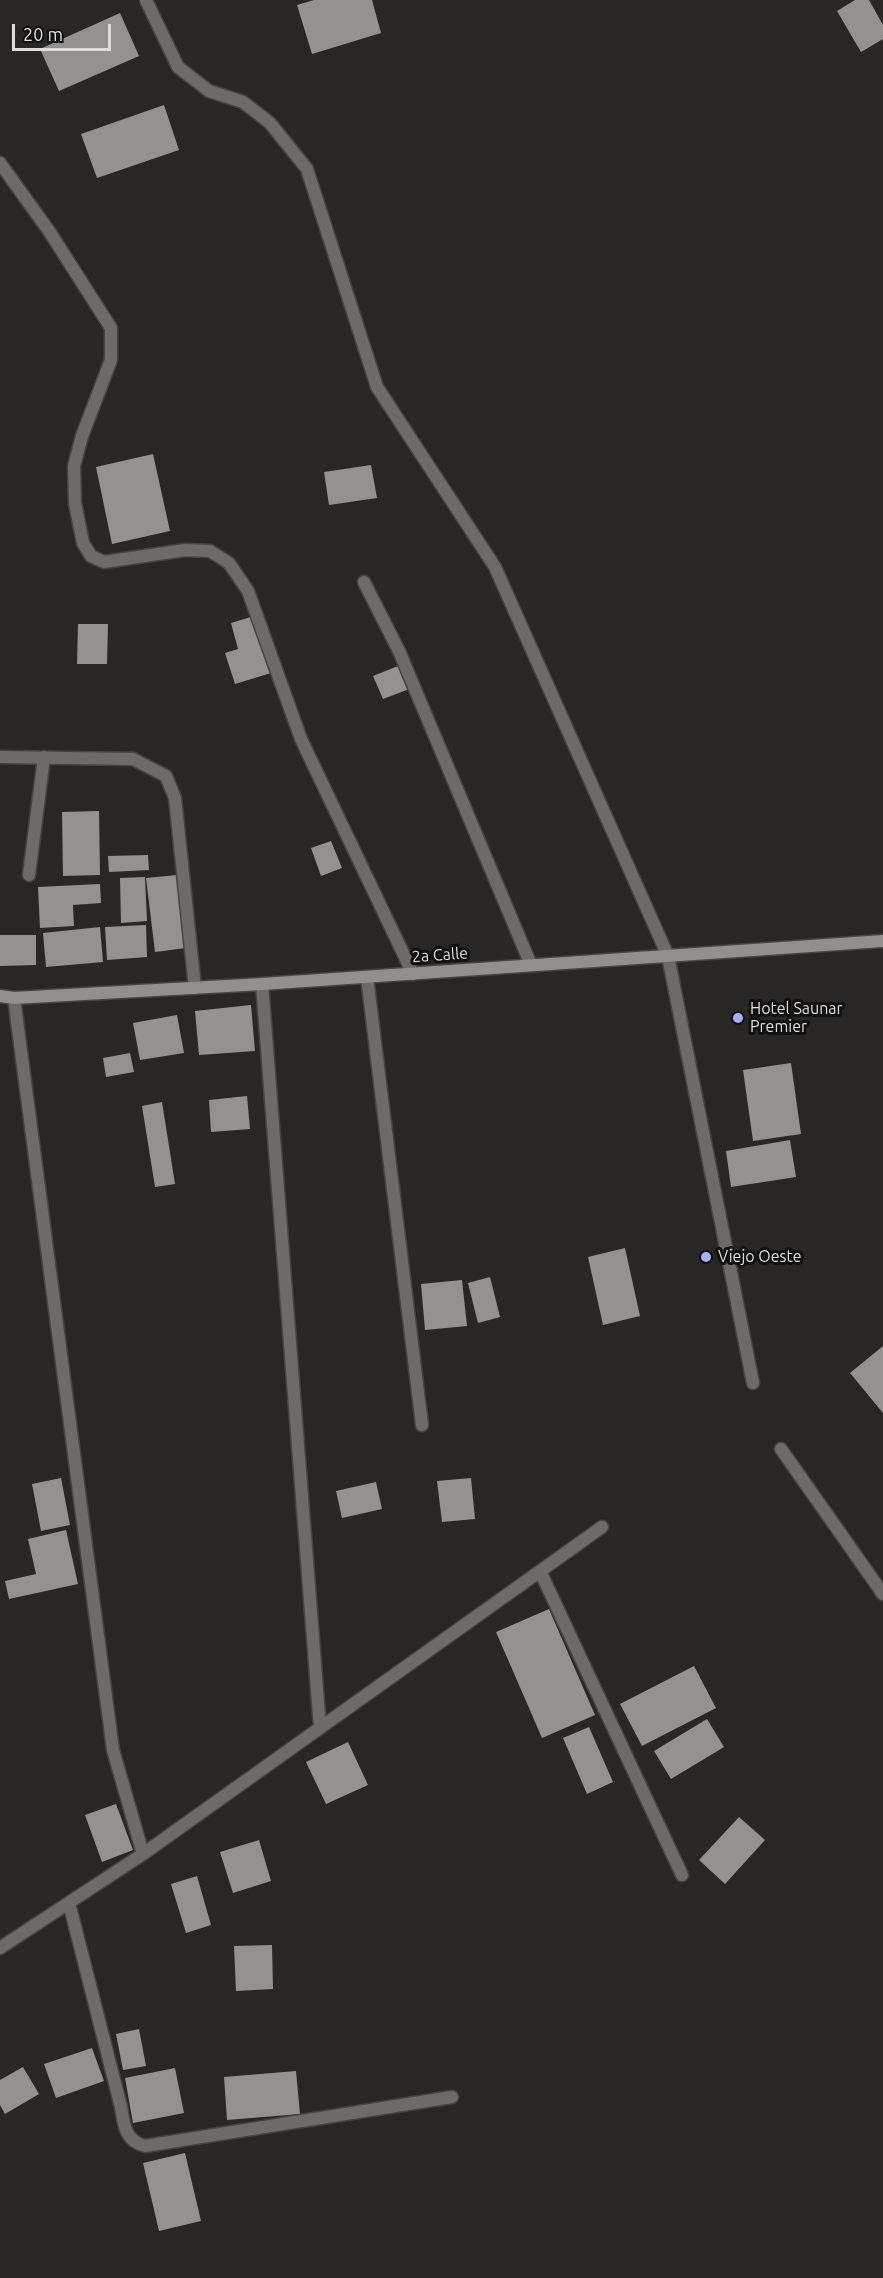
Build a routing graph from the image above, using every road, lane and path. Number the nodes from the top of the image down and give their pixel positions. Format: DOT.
graph roads {
  1 [pos="146,0"];
  2 [pos="0,163"];
  3 [pos="364,582"];
  4 [pos="0,757"];
  5 [pos="44,757"];
  6 [pos="29,875"];
  7 [pos="883,941"];
  8 [pos="668,956"];
  9 [pos="531,965"];
  10 [pos="413,974"];
  11 [pos="367,977"];
  12 [pos="262,984"];
  13 [pos="195,988"];
  14 [pos="0,996"];
  15 [pos="14,998"];
  16 [pos="753,1383"];
  17 [pos="422,1425"];
  18 [pos="781,1449"];
  19 [pos="602,1527"];
  20 [pos="540,1571"];
  21 [pos="882,1592"];
  22 [pos="320,1728"];
  23 [pos="143,1854"];
  24 [pos="682,1875"];
  25 [pos="69,1903"];
  26 [pos="0,1948"];
  27 [pos="452,2097"];
  1 -- 8 [label="street"];
  2 -- 10 [label="street"];
  3 -- 9 [label="street"];
  4 -- 5 [label="street"];
  5 -- 6 [label="street"];
  5 -- 13 [label="street"];
  7 -- 8 [label="main road, 2a Calle"];
  8 -- 9 [label="main road, 2a Calle"];
  8 -- 16 [label="street"];
  9 -- 10 [label="main road, 2a Calle"];
  10 -- 11 [label="main road, 2a Calle"];
  11 -- 12 [label="main road, 2a Calle"];
  11 -- 17 [label="street"];
  12 -- 13 [label="main road, 2a Calle"];
  12 -- 22 [label="street"];
  13 -- 15 [label="main road, 2a Calle"];
  14 -- 15 [label="main road, 2a Calle"];
  15 -- 23 [label="street"];
  18 -- 21 [label="street"];
  19 -- 20 [label="street"];
  20 -- 22 [label="street"];
  20 -- 24 [label="street"];
  22 -- 23 [label="street"];
  23 -- 25 [label="street"];
  25 -- 26 [label="street"];
  25 -- 27 [label="street"];
}
